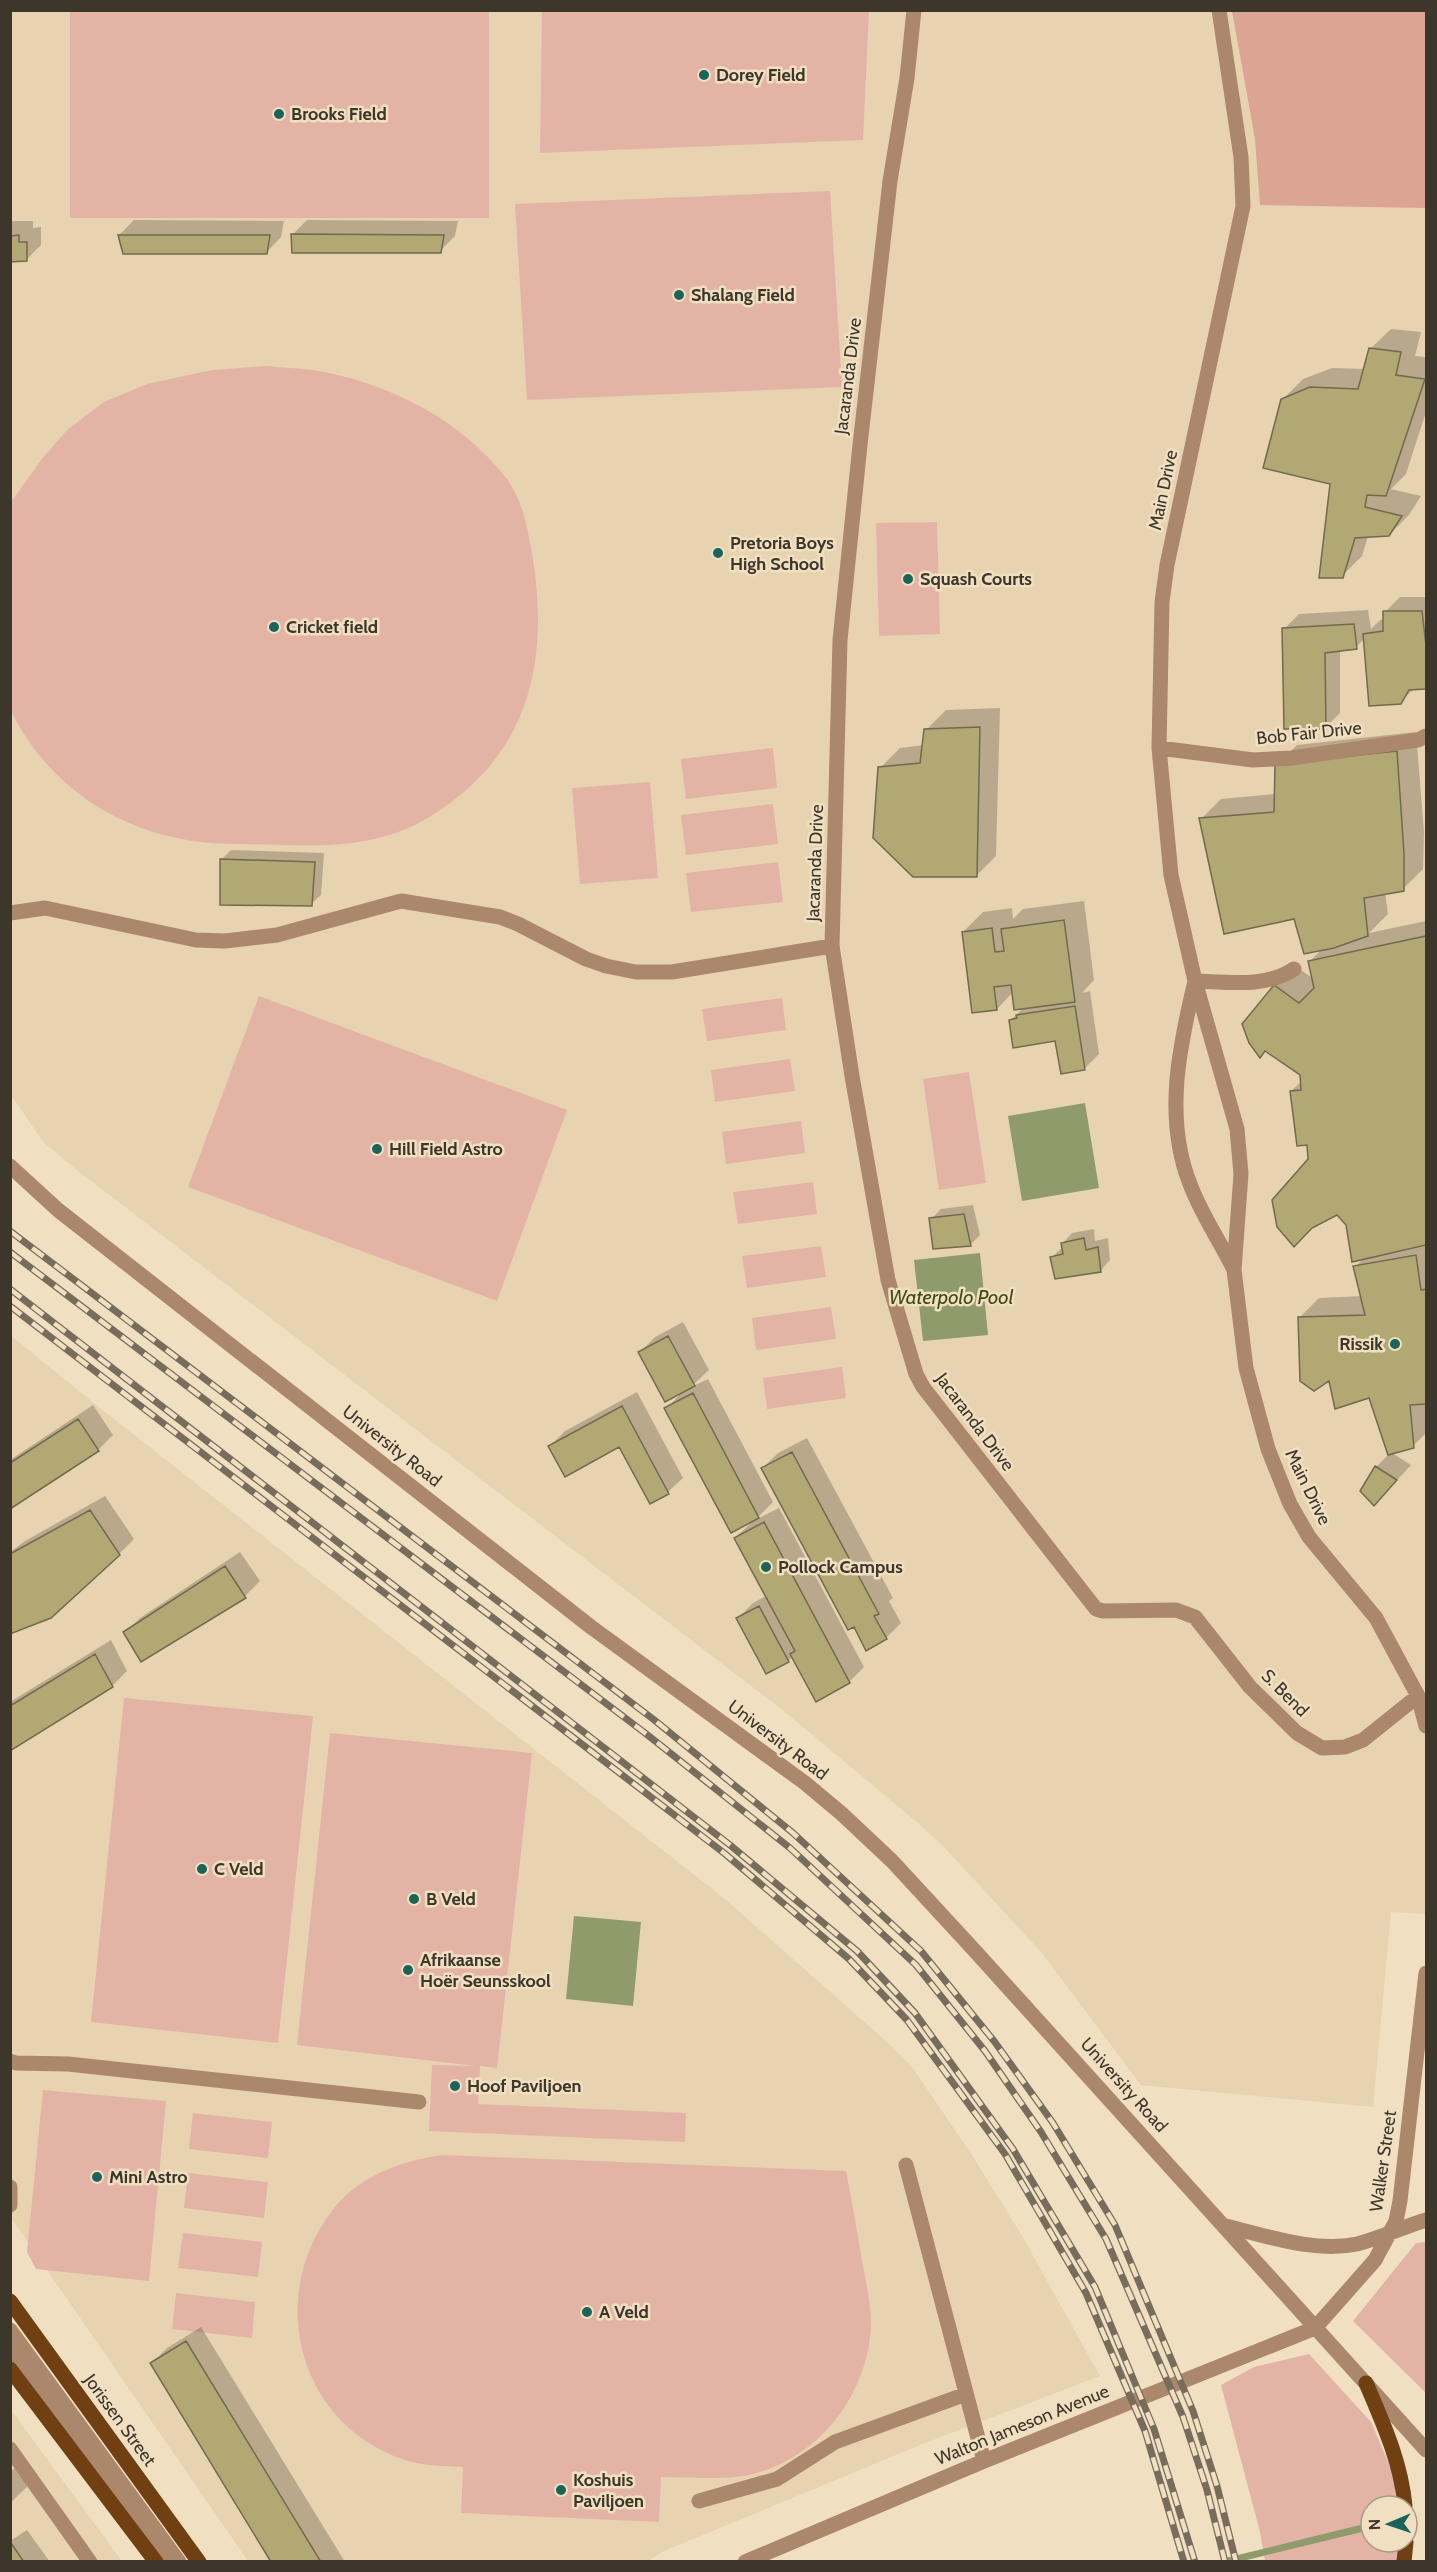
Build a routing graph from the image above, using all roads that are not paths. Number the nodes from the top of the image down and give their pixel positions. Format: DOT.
graph roads {
  1 [pos="914,10"];
  2 [pos="1219,10"];
  3 [pos="1426,736"];
  4 [pos="1159,748"];
  5 [pos="10,913"];
  6 [pos="832,946"];
  7 [pos="1294,969"];
  8 [pos="1195,981"];
  9 [pos="10,1166"];
  10 [pos="1234,1270"];
  11 [pos="1137,1612"];
  12 [pos="1418,1696"];
  13 [pos="1426,1726"];
  14 [pos="1426,1973"];
  15 [pos="10,2061"];
  16 [pos="419,2102"];
  17 [pos="906,2165"];
  18 [pos="10,2187"];
  19 [pos="10,2205"];
  20 [pos="1426,2220"];
  21 [pos="1226,2226"];
  22 [pos="1389,2234"];
  23 [pos="10,2301"];
  24 [pos="1315,2328"];
  25 [pos="10,2330"];
  26 [pos="10,2351"];
  27 [pos="10,2369"];
  28 [pos="1366,2383"];
  29 [pos="966,2394"];
  30 [pos="10,2449"];
  31 [pos="1426,2450"];
  32 [pos="984,2461"];
  33 [pos="1404,2494"];
  34 [pos="699,2501"];
  35 [pos="156,2561"];
  36 [pos="90,2562"];
  37 [pos="165,2562"];
  38 [pos="179,2562"];
  39 [pos="199,2562"];
  40 [pos="745,2562"];
  1 -- 6 [label="street, Jacaranda Drive"];
  2 -- 4 [label="street, Main Drive"];
  3 -- 4 [label="street, Bob Fair Drive"];
  4 -- 8 [label="street, Main Drive"];
  5 -- 6 [label="street"];
  6 -- 11 [label="street, Jacaranda Drive"];
  7 -- 8 [label="street"];
  8 -- 10 [label="street, Main Drive"];
  8 -- 10 [label="street, Main Drive"];
  9 -- 21 [label="street, University Road"];
  10 -- 12 [label="street, Main Drive"];
  11 -- 12 [label="street, S. Bend"];
  12 -- 13 [label="street, Main Drive"];
  14 -- 22 [label="street, Walker Street"];
  15 -- 16 [label="street"];
  17 -- 29 [label="street"];
  18 -- 19 [label="street"];
  20 -- 22 [label="street"];
  21 -- 22 [label="street"];
  21 -- 24 [label="street, University Road"];
  22 -- 24 [label="street, Walker Street"];
  23 -- 39 [label="main road, Jorissen Street"];
  24 -- 28 [label="street, University Road"];
  24 -- 32 [label="street, Walton Jameson Avenue"];
  25 -- 38 [label="street, Jorissen Street"];
  26 -- 37 [label="street"];
  27 -- 35 [label="main road"];
  28 -- 31 [label="street, University Road"];
  28 -- 33 [label="main road"];
  29 -- 32 [label="street"];
  29 -- 34 [label="street"];
  30 -- 36 [label="street"];
  32 -- 40 [label="street, Walton Jameson Avenue"];
}
